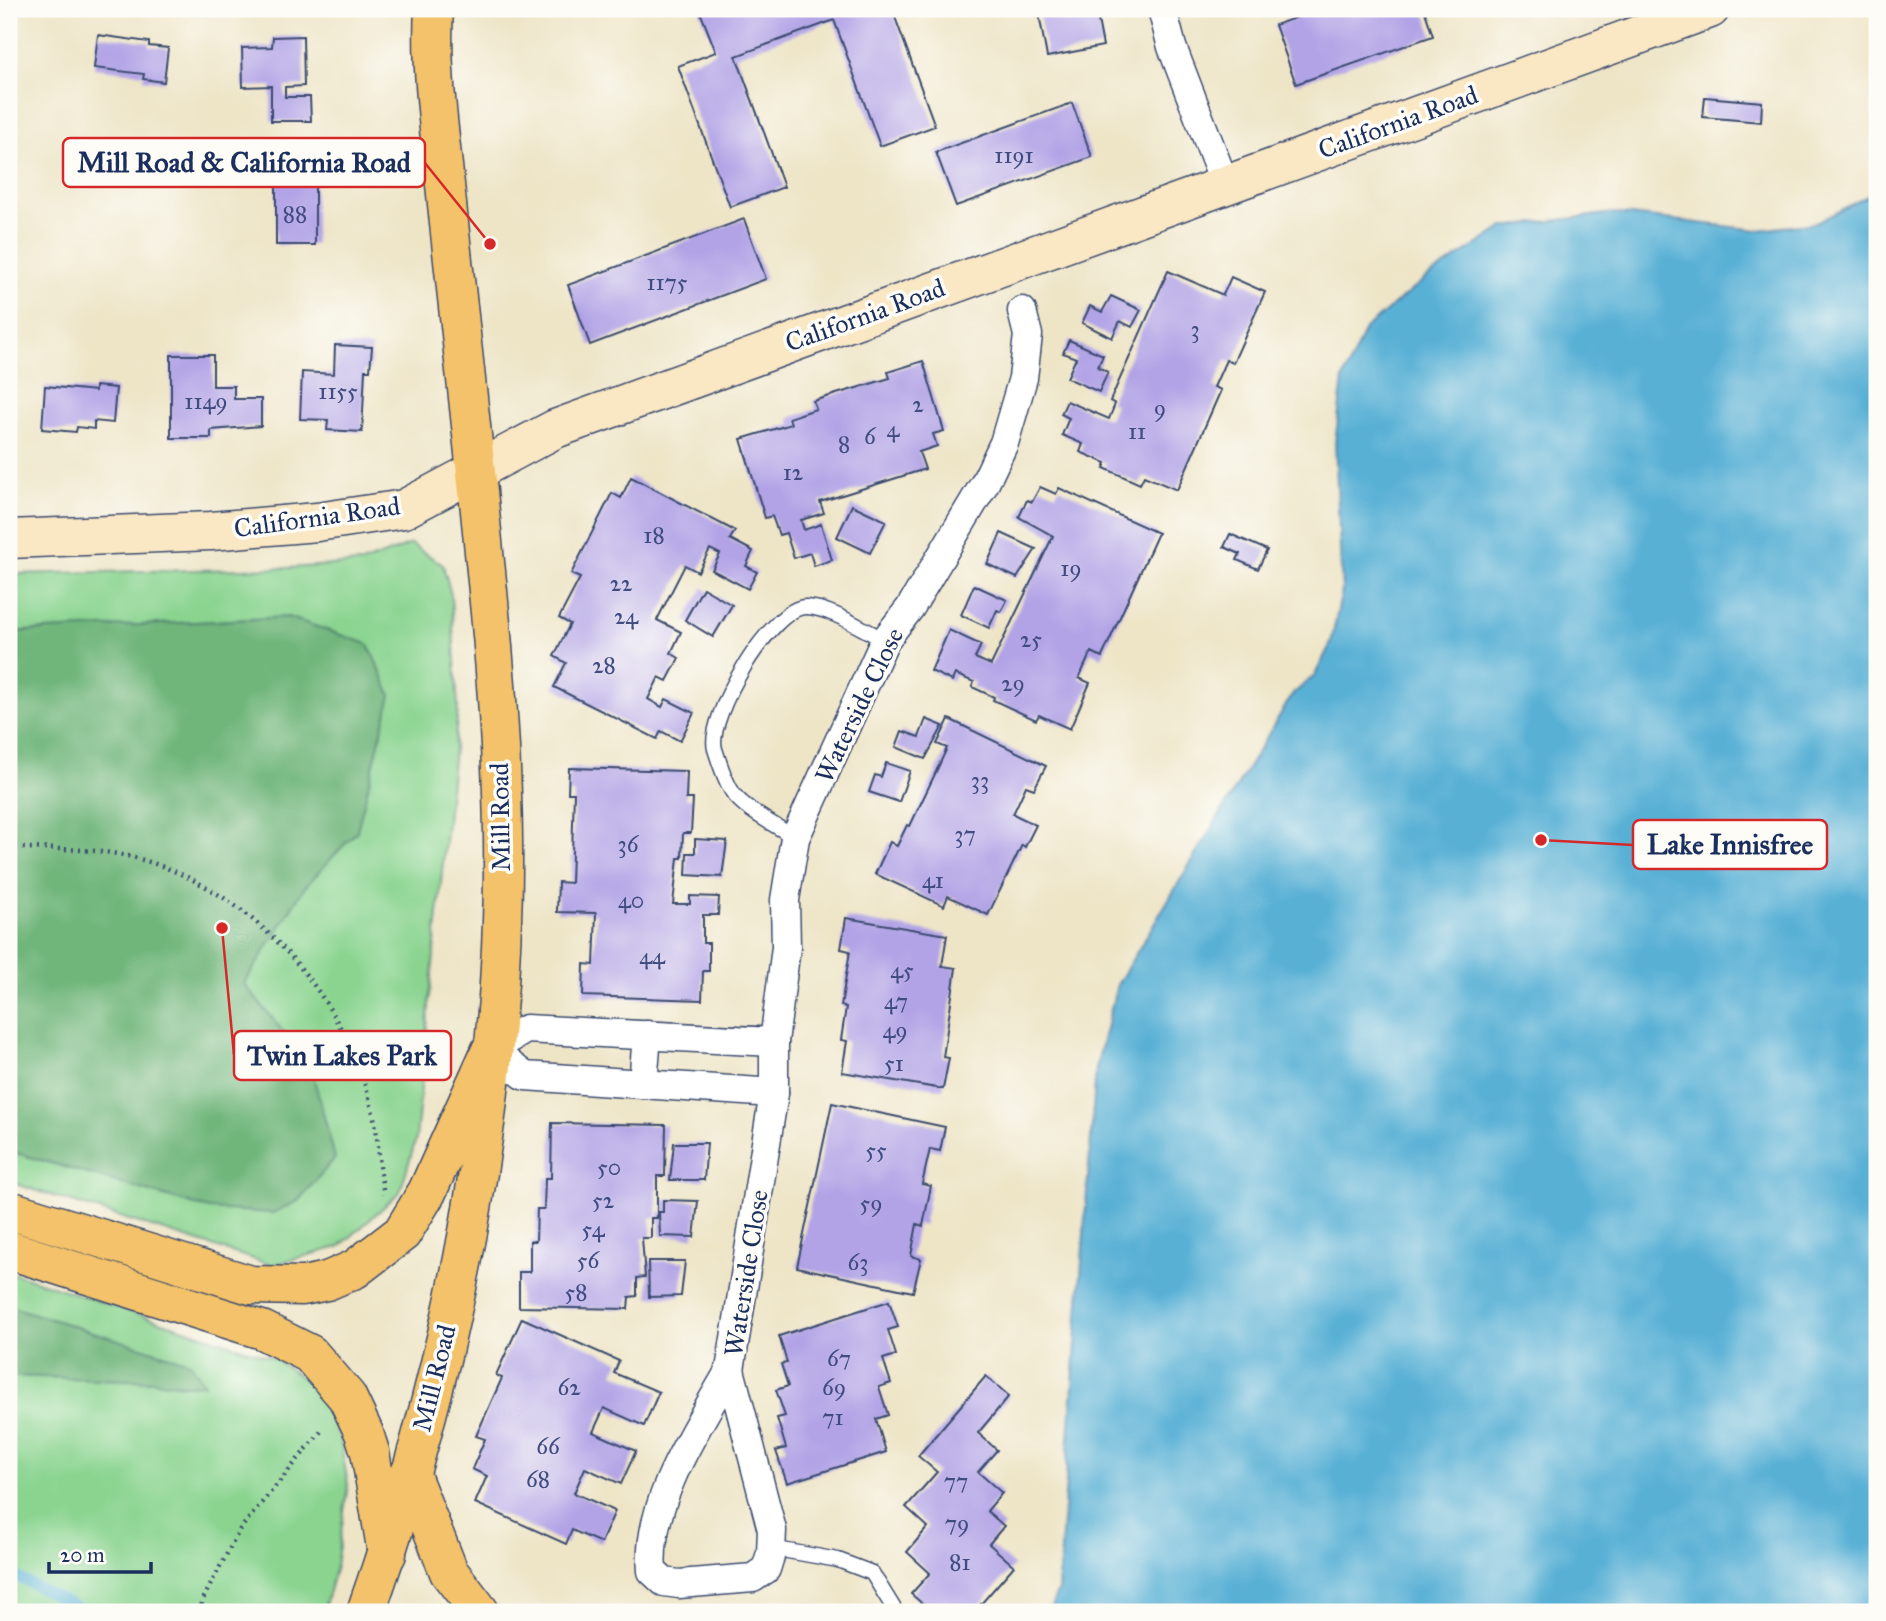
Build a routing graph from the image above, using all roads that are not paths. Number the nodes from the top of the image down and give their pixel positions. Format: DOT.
graph roads {
  1 [pos="434,9"];
  2 [pos="1162,9"];
  3 [pos="1710,9"];
  4 [pos="1225,186"];
  5 [pos="1022,311"];
  6 [pos="475,471"];
  7 [pos="9,539"];
  8 [pos="885,640"];
  9 [pos="794,838"];
  10 [pos="647,1035"];
  11 [pos="774,1042"];
  12 [pos="491,1050"];
  13 [pos="643,1084"];
  14 [pos="774,1093"];
  15 [pos="9,1210"];
  16 [pos="9,1250"];
  17 [pos="730,1370"];
  18 [pos="410,1474"];
  19 [pos="771,1548"];
  20 [pos="387,1554"];
  21 [pos="366,1612"];
  22 [pos="480,1612"];
  23 [pos="896,1612"];
  1 -- 6 [label="main road, Mill Road"];
  2 -- 4 [label="street"];
  3 -- 4 [label="main road, California Road"];
  4 -- 6 [label="main road, California Road"];
  5 -- 8 [label="street, Waterside Close"];
  6 -- 7 [label="main road, California Road"];
  6 -- 12 [label="main road, Mill Road"];
  8 -- 9 [label="street, Waterside Close"];
  8 -- 9 [label="lane"];
  9 -- 11 [label="street, Waterside Close"];
  10 -- 11 [label="street"];
  10 -- 12 [label="street"];
  10 -- 13 [label="street"];
  11 -- 14 [label="street, Waterside Close"];
  12 -- 13 [label="street"];
  12 -- 15 [label="main road"];
  12 -- 18 [label="main road, Mill Road"];
  13 -- 14 [label="street"];
  14 -- 17 [label="street, Waterside Close"];
  16 -- 20 [label="main road"];
  17 -- 19 [label="street, Waterside Close"];
  17 -- 19 [label="street, Waterside Close"];
  18 -- 20 [label="main road, Mill Road"];
  18 -- 22 [label="main road"];
  19 -- 23 [label="lane"];
  20 -- 21 [label="main road, Mill Road"];
}
